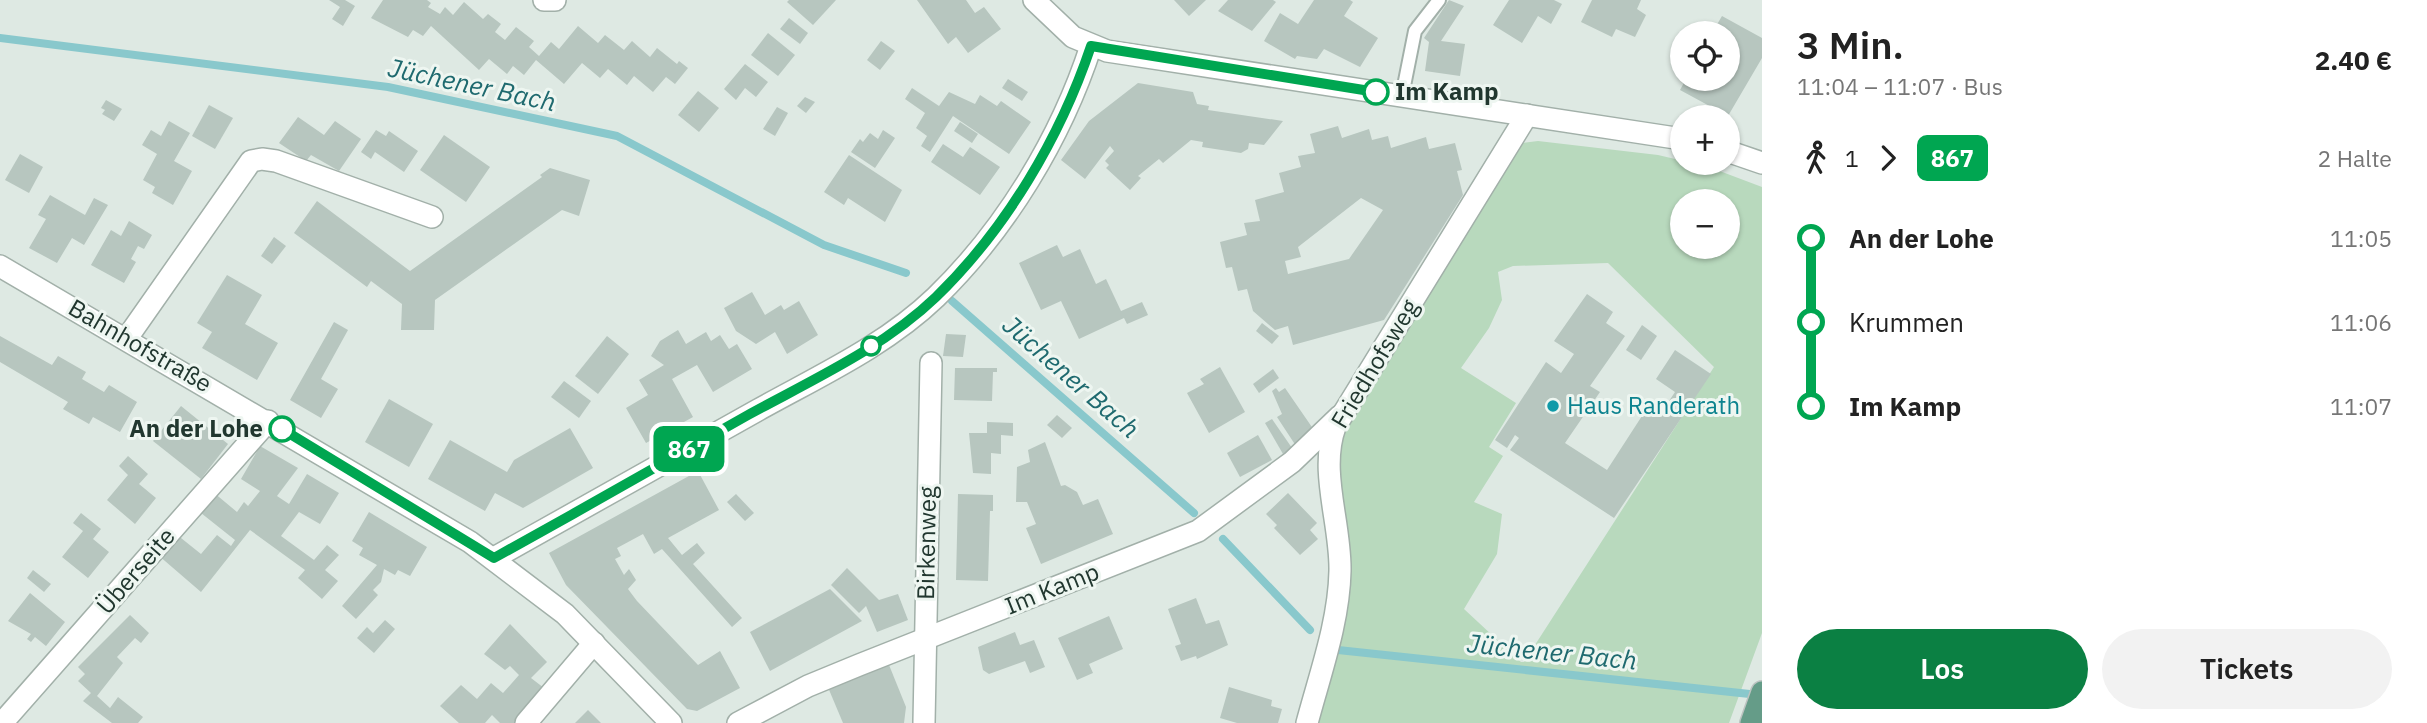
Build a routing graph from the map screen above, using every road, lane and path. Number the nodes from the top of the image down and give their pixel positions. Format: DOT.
graph roads {
  1 [pos="544,0"];
  2 [pos="555,0"];
  3 [pos="1034,0"];
  4 [pos="1439,0"];
  5 [pos="1091,46"];
  6 [pos="1402,96"];
  7 [pos="1527,116"];
  8 [pos="1670,137"];
  9 [pos="1740,155"];
  10 [pos="1762,163"];
  11 [pos="432,217"];
  12 [pos="0,266"];
  13 [pos="127,338"];
  14 [pos="932,363"];
  15 [pos="1340,416"];
  16 [pos="268,421"];
  17 [pos="494,558"];
  18 [pos="925,639"];
  19 [pos="594,643"];
  20 [pos="1762,692"];
  21 [pos="1753,717"];
  22 [pos="5,722"];
  23 [pos="526,723"];
  24 [pos="671,723"];
  25 [pos="738,723"];
  26 [pos="924,723"];
  27 [pos="1307,723"];
  1 -- 2 [label="street"];
  3 -- 5 [label="street"];
  4 -- 6 [label="lane"];
  5 -- 6 [label="street"];
  5 -- 17 [label="street"];
  6 -- 7 [label="street"];
  7 -- 8 [label="street"];
  7 -- 15 [label="street, Friedhofsweg"];
  9 -- 10 [label="street"];
  11 -- 13 [label="street"];
  12 -- 13 [label="street, Bahnhofstraße"];
  13 -- 16 [label="street, Bahnhofstraße"];
  14 -- 18 [label="street, Birkenweg"];
  15 -- 18 [label="street, Im Kamp"];
  15 -- 27 [label="street, Friedhofsweg"];
  16 -- 17 [label="street, Bahnhofstraße"];
  16 -- 22 [label="street, Überseite"];
  17 -- 19 [label="street, Bahnhofstraße"];
  18 -- 25 [label="street, Im Kamp"];
  18 -- 26 [label="street, Birkenweg"];
  19 -- 23 [label="street"];
  19 -- 24 [label="street, Bahnhofstraße"];
  20 -- 21 [label="main road"];
}
